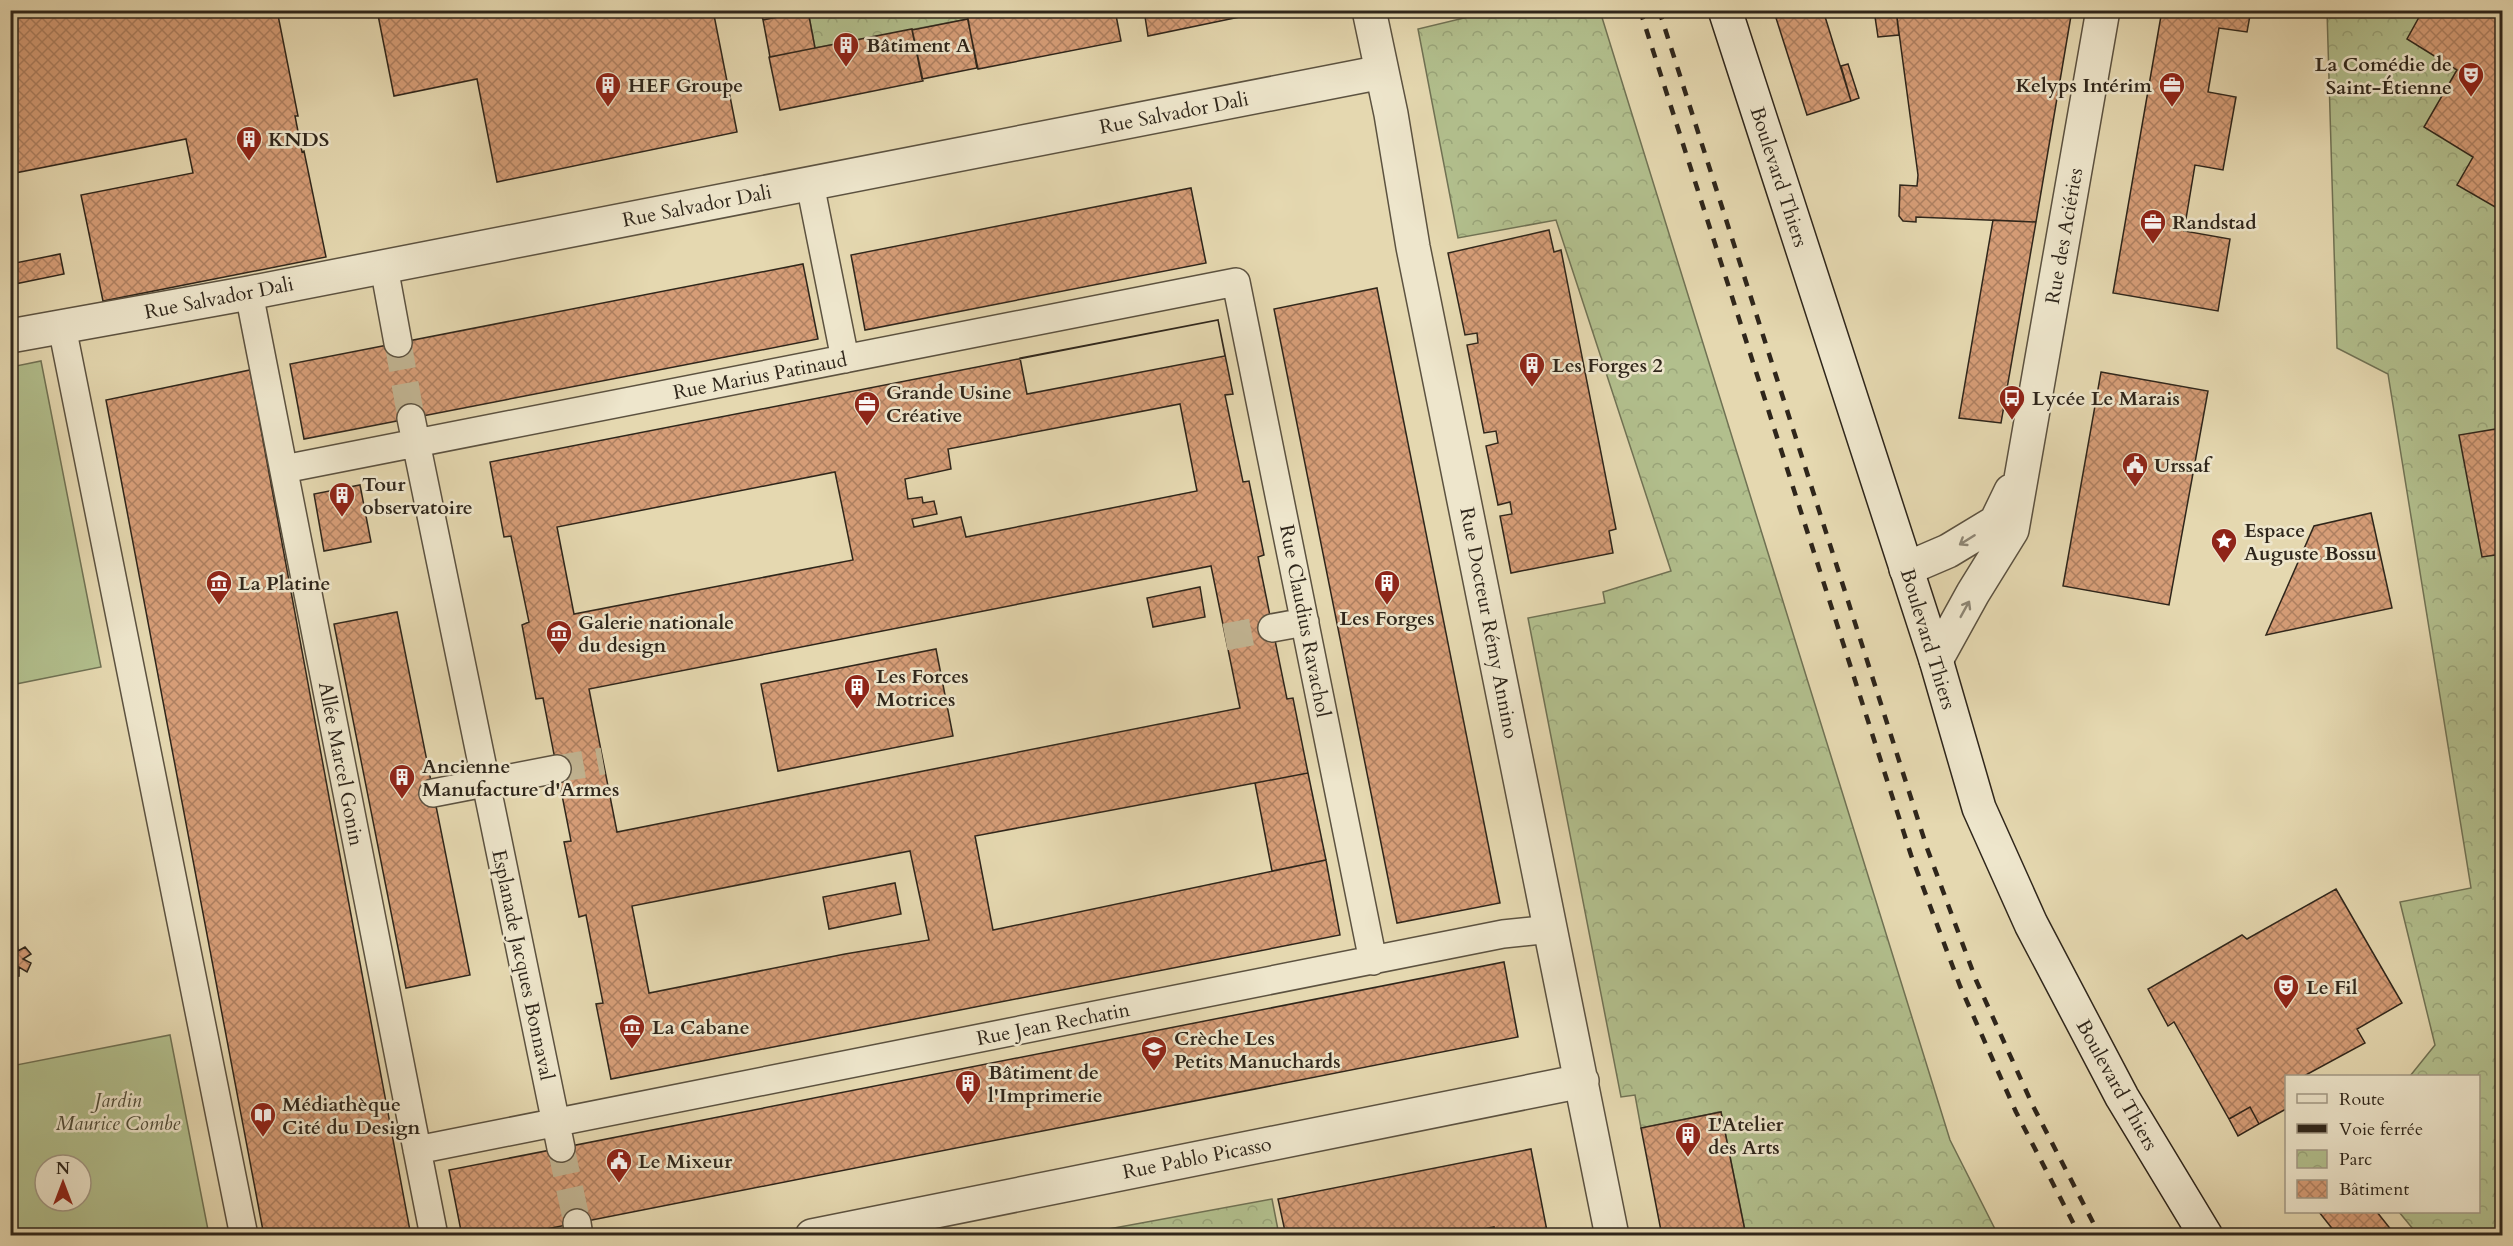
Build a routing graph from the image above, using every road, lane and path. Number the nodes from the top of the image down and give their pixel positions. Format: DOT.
graph roads {
  1 [pos="1369,10"];
  2 [pos="1725,10"];
  3 [pos="2103,10"];
  4 [pos="1382,72"];
  5 [pos="810,184"];
  6 [pos="384,267"];
  7 [pos="1236,282"];
  8 [pos="249,292"];
  9 [pos="62,327"];
  10 [pos="10,336"];
  11 [pos="398,344"];
  12 [pos="845,359"];
  13 [pos="414,431"];
  14 [pos="2025,462"];
  15 [pos="284,469"];
  16 [pos="1906,569"];
  17 [pos="1305,622"];
  18 [pos="1272,628"];
  19 [pos="1936,660"];
  20 [pos="557,770"];
  21 [pos="486,783"];
  22 [pos="433,793"];
  23 [pos="1551,929"];
  24 [pos="1373,961"];
  25 [pos="1582,1081"];
  26 [pos="558,1135"];
  27 [pos="417,1150"];
  28 [pos="244,1236"];
  29 [pos="434,1236"];
  30 [pos="812,1236"];
  31 [pos="1612,1236"];
  32 [pos="2206,1236"];
  1 -- 4 [label="street, Rue Docteur Rémy Annino"];
  2 -- 16 [label="street, Boulevard Thiers"];
  3 -- 14 [label="street, Rue des Aciéries"];
  4 -- 5 [label="street, Rue Salvador Dali"];
  4 -- 23 [label="street, Rue Docteur Rémy Annino"];
  5 -- 6 [label="street, Rue Salvador Dali"];
  5 -- 12 [label="street"];
  6 -- 8 [label="street, Rue Salvador Dali"];
  6 -- 11 [label="street"];
  7 -- 12 [label="street, Rue Marius Patinaud"];
  7 -- 17 [label="street, Rue Claudius Ravachol"];
  8 -- 9 [label="street, Rue Salvador Dali"];
  8 -- 15 [label="street, Allée Marcel Gonin"];
  9 -- 10 [label="street, Rue Salvador Dali"];
  9 -- 28 [label="street"];
  12 -- 13 [label="street, Rue Marius Patinaud"];
  13 -- 15 [label="street, Rue Marius Patinaud"];
  13 -- 21 [label="street, Esplanade Jacques Bonnaval"];
  14 -- 16 [label="street, Rue des Aciéries, one-way"];
  19 -- 14 [label="street, Rue des Aciéries, one-way"];
  15 -- 27 [label="street, Allée Marcel Gonin"];
  16 -- 19 [label="street, Boulevard Thiers"];
  17 -- 18 [label="street"];
  17 -- 24 [label="street, Rue Claudius Ravachol"];
  19 -- 32 [label="street, Boulevard Thiers"];
  20 -- 21 [label="street"];
  21 -- 22 [label="street"];
  21 -- 26 [label="street, Esplanade Jacques Bonnaval"];
  23 -- 24 [label="street, Rue Jean Rechatin"];
  23 -- 25 [label="street, Rue Docteur Rémy Annino"];
  24 -- 26 [label="street, Rue Jean Rechatin"];
  25 -- 30 [label="street, Rue Pablo Picasso"];
  25 -- 31 [label="street, Rue Docteur Rémy Annino"];
  26 -- 27 [label="street, Rue Jean Rechatin"];
  27 -- 29 [label="street, Allée Marcel Gonin"];
}
